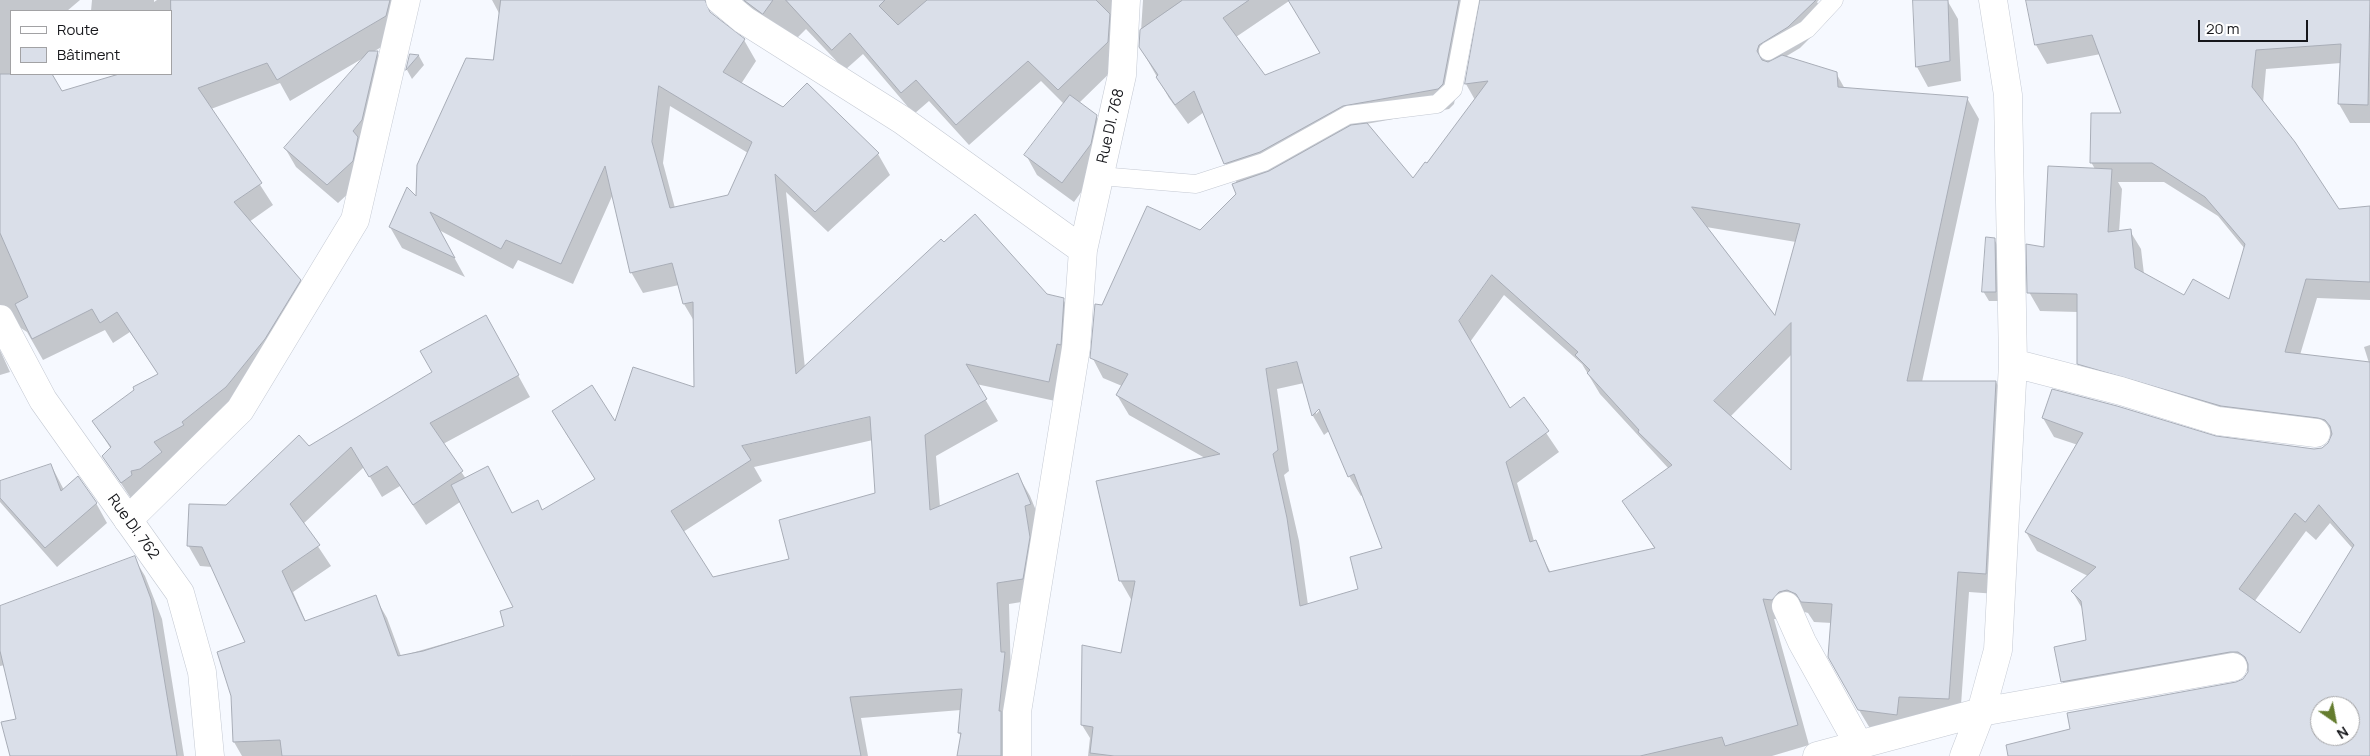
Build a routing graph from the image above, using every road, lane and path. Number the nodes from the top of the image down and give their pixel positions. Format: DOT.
graph roads {
  1 [pos="406,0"];
  2 [pos="720,0"];
  3 [pos="1126,0"];
  4 [pos="1470,0"];
  5 [pos="1834,0"];
  6 [pos="1993,0"];
  7 [pos="1768,51"];
  8 [pos="1100,176"];
  9 [pos="1083,250"];
  10 [pos="0,319"];
  11 [pos="2013,363"];
  12 [pos="2316,433"];
  13 [pos="128,520"];
  14 [pos="1786,606"];
  15 [pos="2233,667"];
  16 [pos="1980,712"];
  17 [pos="1859,745"];
  18 [pos="210,756"];
  19 [pos="1017,756"];
  20 [pos="1817,756"];
  21 [pos="1964,756"];
  1 -- 13 [label="street"];
  2 -- 9 [label="street"];
  3 -- 8 [label="street, Rue DI. 768"];
  4 -- 8 [label="lane"];
  5 -- 7 [label="lane"];
  6 -- 11 [label="street"];
  8 -- 9 [label="street, Rue DI. 768"];
  9 -- 19 [label="street, Rue DI. 768"];
  10 -- 13 [label="street, Rue DI. 762"];
  11 -- 12 [label="street"];
  11 -- 16 [label="street"];
  13 -- 18 [label="street, Rue DI. 762"];
  14 -- 17 [label="street"];
  15 -- 16 [label="street"];
  16 -- 17 [label="street"];
  16 -- 21 [label="street"];
  17 -- 20 [label="street"];
}
